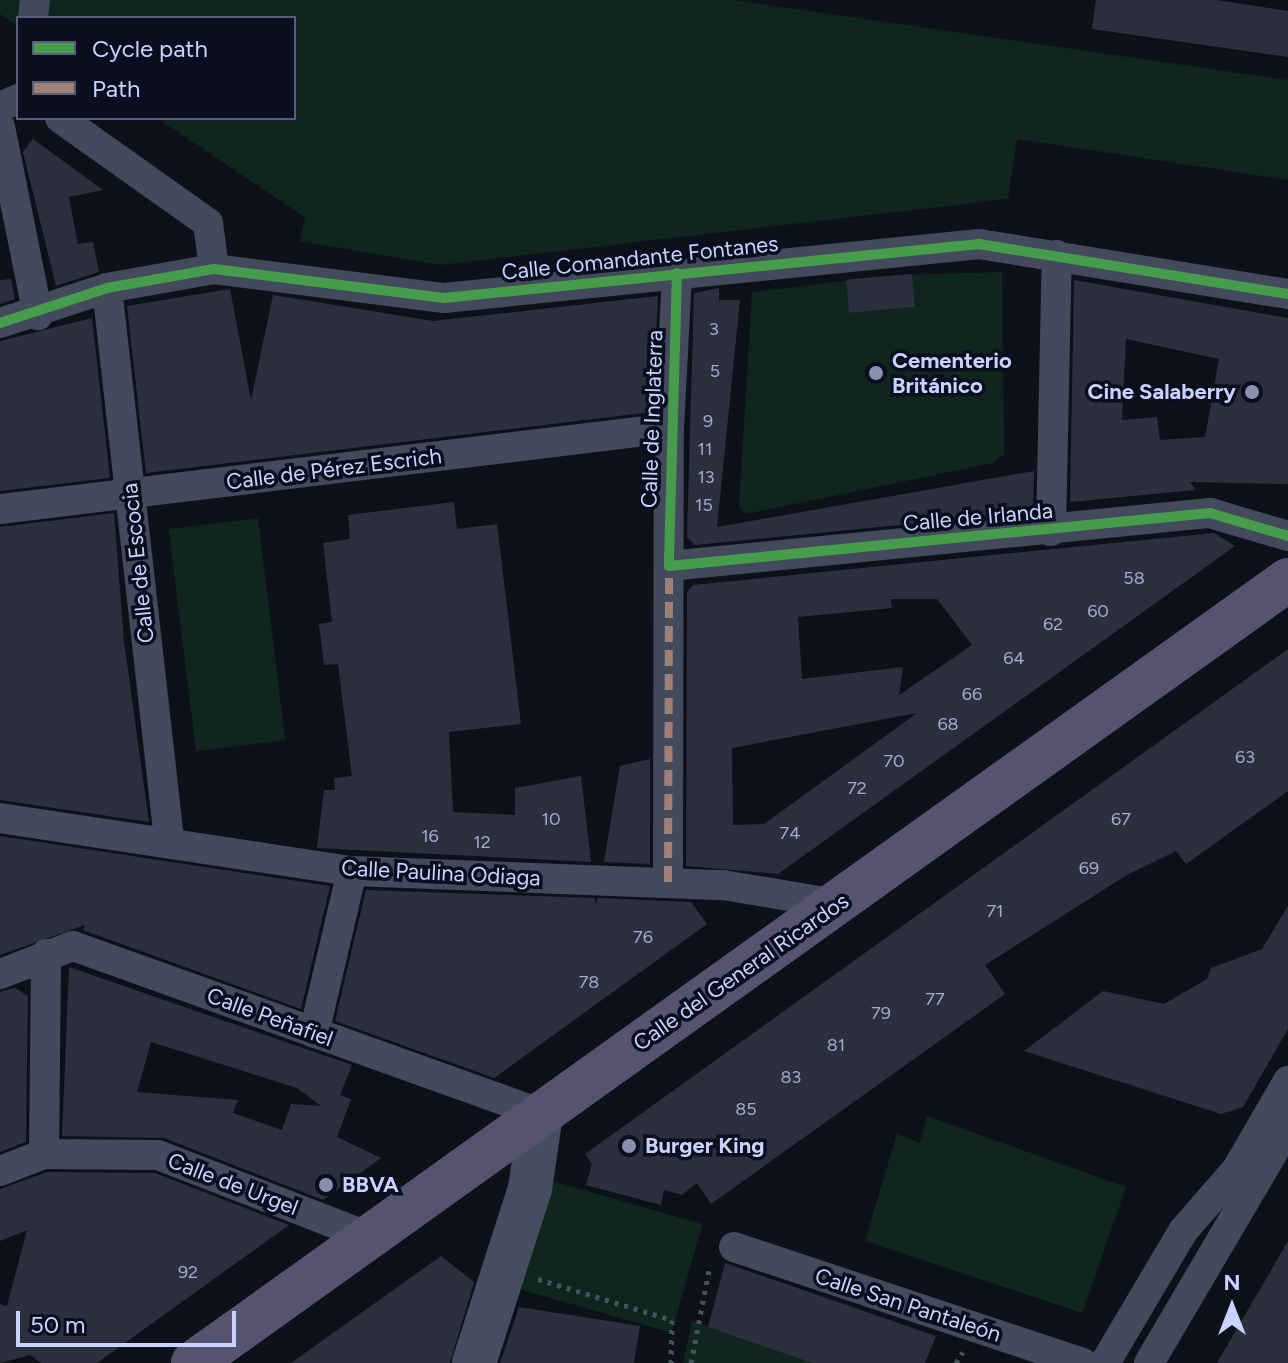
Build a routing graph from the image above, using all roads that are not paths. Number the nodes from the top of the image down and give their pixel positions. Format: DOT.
graph roads {
  1 [pos="63,120"];
  2 [pos="0,127"];
  3 [pos="1057,255"];
  4 [pos="214,269"];
  5 [pos="677,273"];
  6 [pos="107,288"];
  7 [pos="1288,294"];
  8 [pos="38,315"];
  9 [pos="0,323"];
  10 [pos="669,428"];
  11 [pos="130,494"];
  12 [pos="0,509"];
  13 [pos="1051,531"];
  14 [pos="1288,536"];
  15 [pos="669,566"];
  16 [pos="1288,580"];
  17 [pos="0,818"];
  18 [pos="169,839"];
  19 [pos="352,871"];
  20 [pos="668,882"];
  21 [pos="836,904"];
  22 [pos="46,954"];
  23 [pos="0,974"];
  24 [pos="314,1033"];
  25 [pos="1288,1081"];
  26 [pos="541,1114"];
  27 [pos="1288,1127"];
  28 [pos="44,1154"];
  29 [pos="0,1171"];
  30 [pos="369,1237"];
  31 [pos="734,1247"];
  32 [pos="193,1363"];
  33 [pos="474,1363"];
  34 [pos="1082,1363"];
  35 [pos="1105,1363"];
  36 [pos="1149,1363"];
  1 -- 4 [label="street"];
  2 -- 8 [label="street"];
  3 -- 5 [label="street, Calle Comandante Fontanes"];
  3 -- 7 [label="street, Calle Comandante Fontanes"];
  3 -- 13 [label="street"];
  4 -- 5 [label="street, Calle Comandante Fontanes"];
  4 -- 6 [label="street, Calle Comandante Fontanes"];
  5 -- 10 [label="street, Calle de Inglaterra"];
  6 -- 8 [label="street, Calle Comandante Fontanes"];
  6 -- 11 [label="street, Calle de Escocia"];
  8 -- 9 [label="street, Calle Comandante Fontanes"];
  10 -- 11 [label="street, Calle de Pérez Escrich"];
  10 -- 15 [label="street, Calle de Inglaterra"];
  11 -- 12 [label="street, Calle de Pérez Escrich"];
  11 -- 18 [label="street, Calle de Escocia"];
  13 -- 14 [label="street, Calle de Irlanda"];
  13 -- 15 [label="street, Calle de Irlanda"];
  15 -- 20 [label="street, Calle de Inglaterra"];
  16 -- 21 [label="main road, Calle del General Ricardos"];
  17 -- 18 [label="street, Calle Paulina Odiaga"];
  18 -- 19 [label="street, Calle Paulina Odiaga"];
  19 -- 20 [label="street, Calle Paulina Odiaga"];
  19 -- 24 [label="street"];
  20 -- 21 [label="street, Calle Paulina Odiaga"];
  21 -- 26 [label="main road, Calle del General Ricardos"];
  22 -- 23 [label="street, Calle Peñafiel"];
  22 -- 24 [label="street, Calle Peñafiel"];
  22 -- 28 [label="street"];
  24 -- 26 [label="street, Calle Peñafiel"];
  25 -- 35 [label="street"];
  26 -- 30 [label="main road, Calle del General Ricardos"];
  26 -- 33 [label="street"];
  27 -- 36 [label="street"];
  28 -- 29 [label="street, Calle de Urgel"];
  28 -- 30 [label="street, Calle de Urgel"];
  30 -- 32 [label="main road, Calle del General Ricardos"];
  31 -- 34 [label="street, Calle San Pantaleón"];
}
